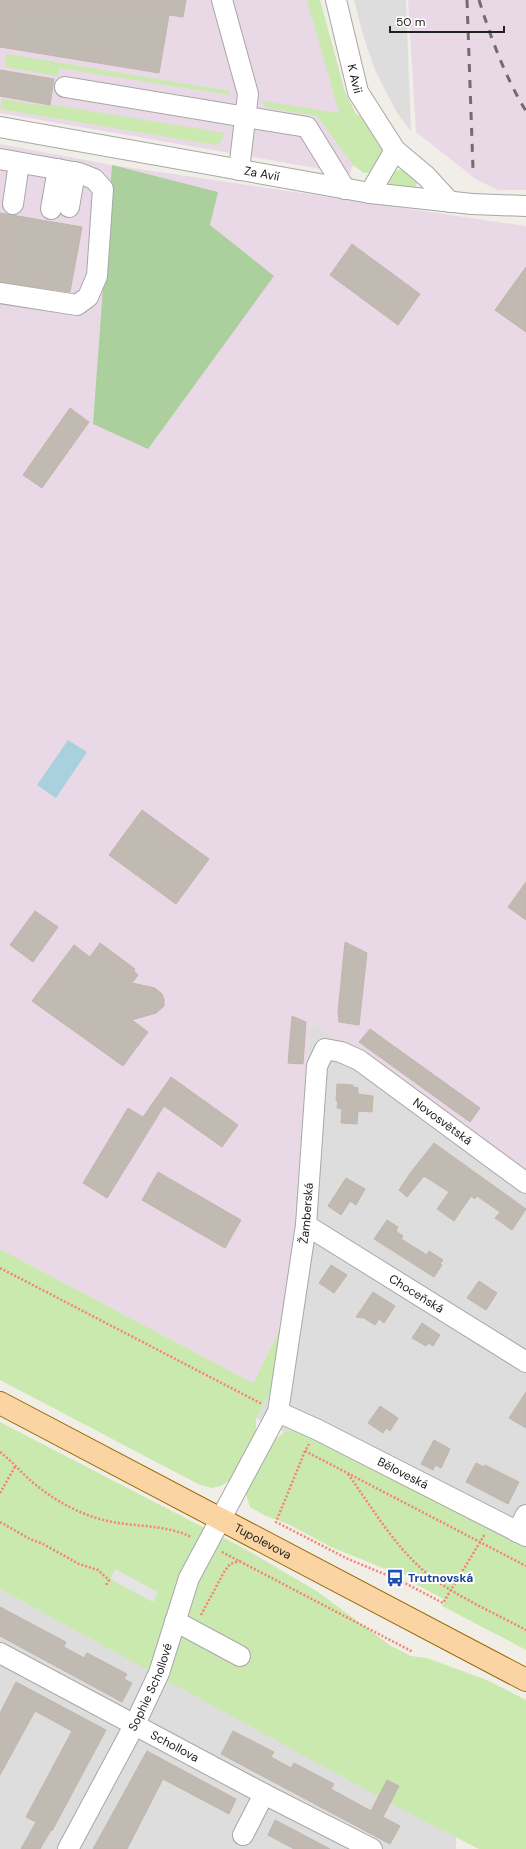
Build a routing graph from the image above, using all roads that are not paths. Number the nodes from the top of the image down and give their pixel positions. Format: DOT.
graph roads {
  1 [pos="222,0"];
  2 [pos="336,0"];
  3 [pos="65,87"];
  4 [pos="244,118"];
  5 [pos="0,126"];
  6 [pos="395,150"];
  7 [pos="5,163"];
  8 [pos="239,170"];
  9 [pos="66,171"];
  10 [pos="345,189"];
  11 [pos="370,193"];
  12 [pos="450,202"];
  13 [pos="13,204"];
  14 [pos="526,206"];
  15 [pos="60,208"];
  16 [pos="0,292"];
  17 [pos="359,1060"];
  18 [pos="526,1184"];
  19 [pos="306,1225"];
  20 [pos="526,1362"];
  21 [pos="0,1404"];
  22 [pos="278,1412"];
  23 [pos="220,1519"];
  24 [pos="523,1528"];
  25 [pos="175,1621"];
  26 [pos="240,1656"];
  27 [pos="3,1660"];
  28 [pos="526,1680"];
  29 [pos="135,1724"];
  30 [pos="264,1794"];
  31 [pos="243,1835"];
  32 [pos="68,1849"];
  33 [pos="372,1849"];
  1 -- 4 [label="street"];
  2 -- 6 [label="street, K Avii"];
  3 -- 4 [label="street"];
  4 -- 8 [label="street"];
  4 -- 10 [label="street"];
  5 -- 8 [label="street, Za Avií"];
  6 -- 11 [label="street"];
  6 -- 12 [label="street, K Avii"];
  7 -- 9 [label="street"];
  7 -- 13 [label="street"];
  8 -- 10 [label="street, Za Avií"];
  9 -- 15 [label="street"];
  9 -- 16 [label="street"];
  10 -- 11 [label="street, Za Avií"];
  11 -- 12 [label="street, Za Avií"];
  12 -- 14 [label="street, Za Avií"];
  17 -- 18 [label="street, Novosvětská"];
  17 -- 19 [label="street, Žamberská"];
  19 -- 20 [label="street, Choceňská"];
  19 -- 22 [label="street, Žamberská"];
  21 -- 23 [label="main road, Tupolevova"];
  22 -- 23 [label="street, Žamberská"];
  22 -- 24 [label="street, Běloveská"];
  23 -- 25 [label="street, Sophie Schollové"];
  23 -- 28 [label="main road, Tupolevova"];
  25 -- 26 [label="street"];
  25 -- 29 [label="street, Sophie Schollové"];
  27 -- 29 [label="street, Schollova"];
  29 -- 30 [label="street, Schollova"];
  29 -- 32 [label="street, Sophie Schollové"];
  30 -- 31 [label="street"];
  30 -- 33 [label="street, Schollova"];
}
